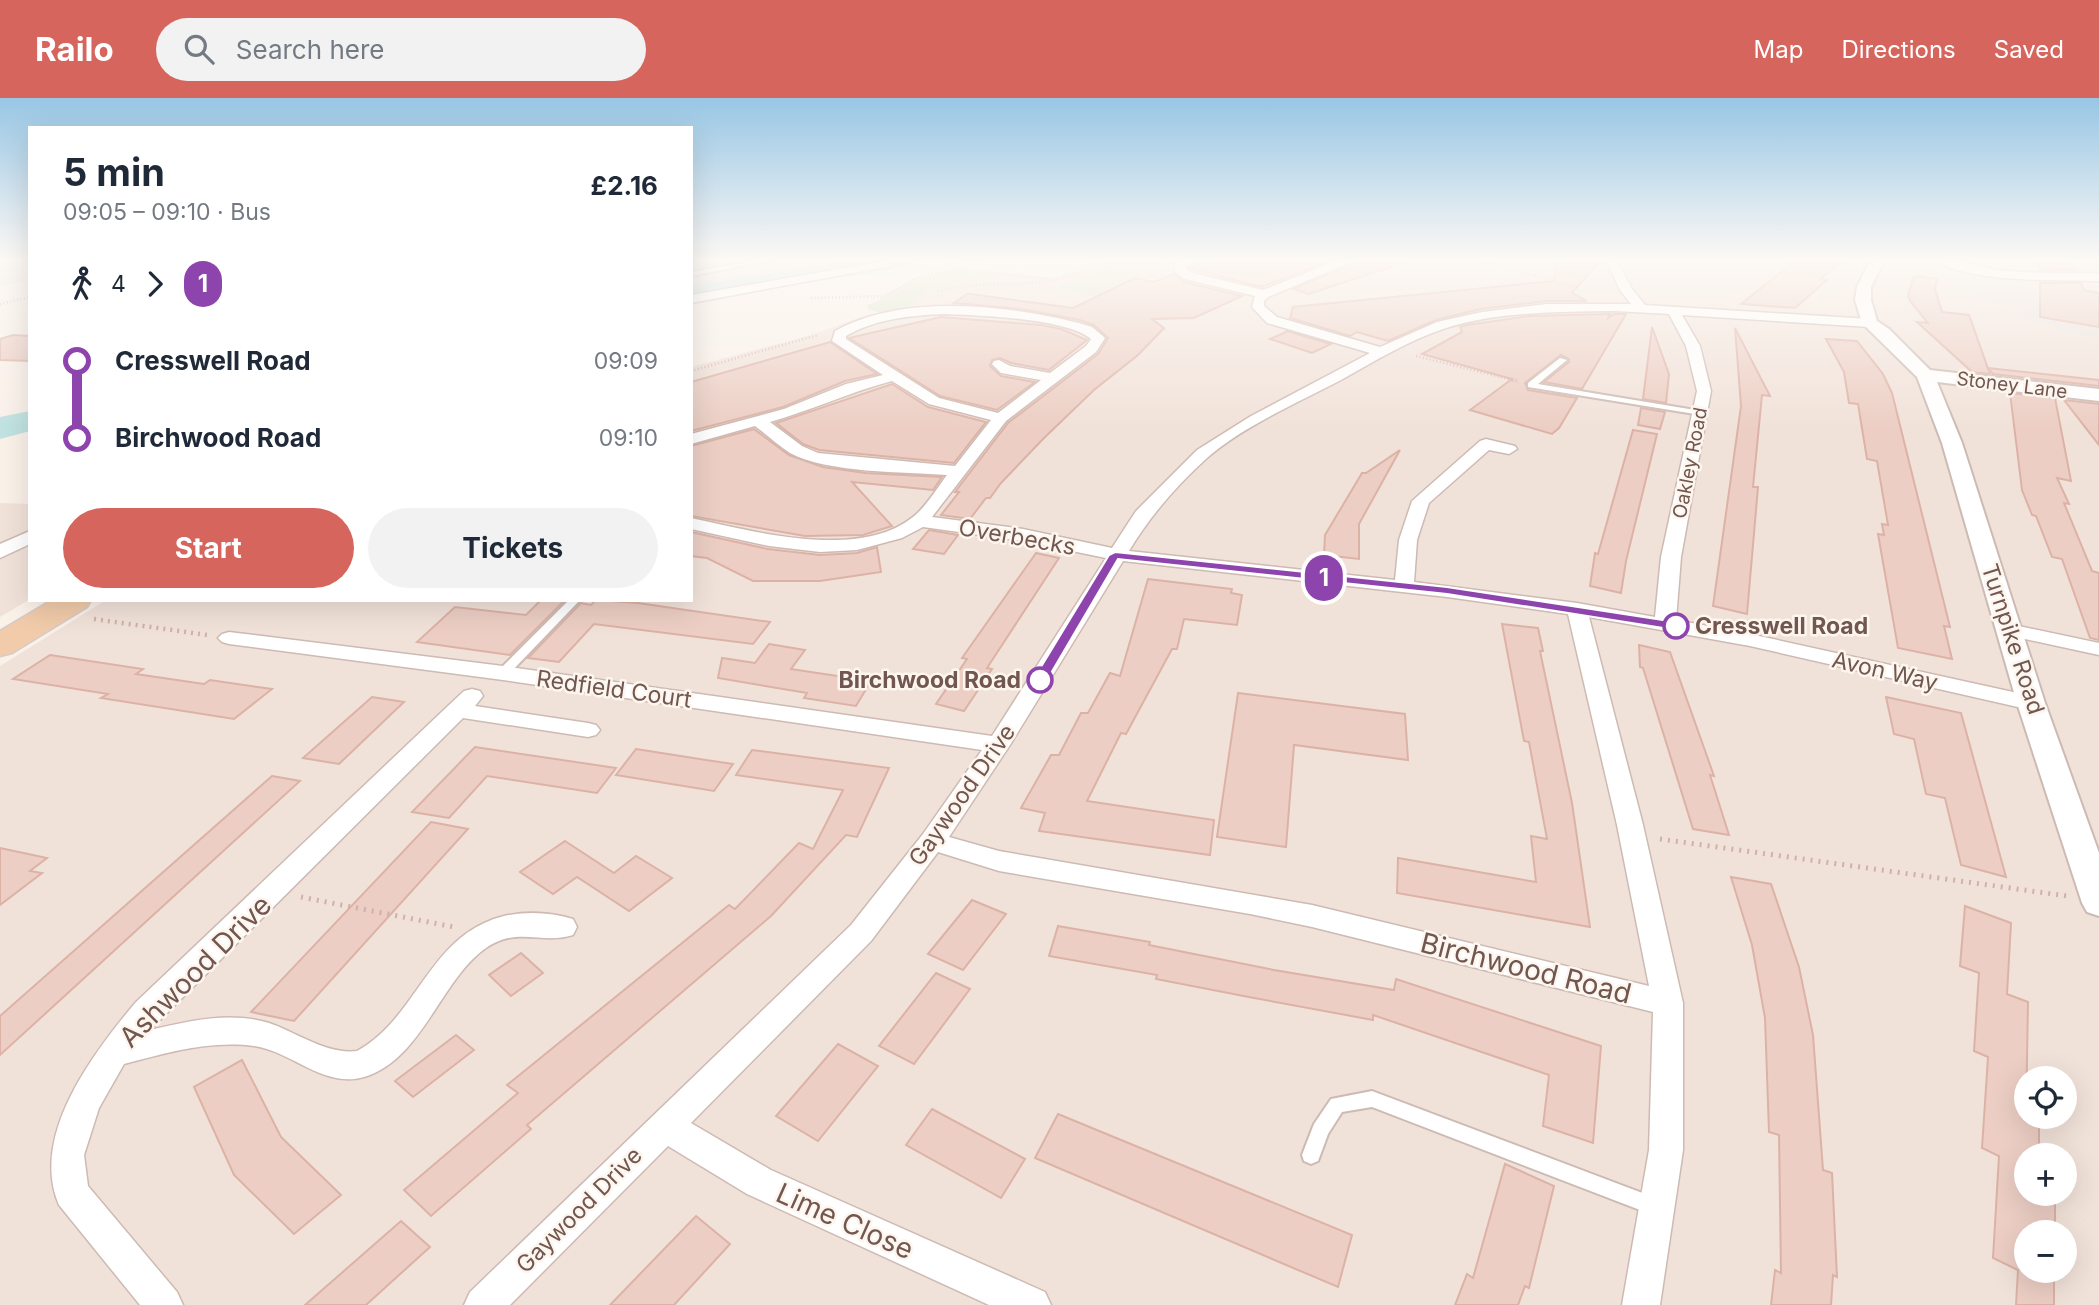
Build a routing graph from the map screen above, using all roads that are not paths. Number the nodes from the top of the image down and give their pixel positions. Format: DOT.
graph roads {
  1 [pos="905,315"];
  2 [pos="1007,315"];
  3 [pos="1267,315"];
  4 [pos="1488,315"];
  5 [pos="1675,315"];
  6 [pos="1761,315"];
  7 [pos="1868,315"];
  8 [pos="1870,323"];
  9 [pos="839,341"];
  10 [pos="1385,350"];
  11 [pos="1563,360"];
  12 [pos="999,364"];
  13 [pos="895,376"];
  14 [pos="1925,376"];
  15 [pos="1053,378"];
  16 [pos="2099,396"];
  17 [pos="1702,413"];
  18 [pos="1001,418"];
  19 [pos="757,420"];
  20 [pos="693,438"];
  21 [pos="1509,449"];
  22 [pos="959,471"];
  23 [pos="920,521"];
  24 [pos="693,523"];
  25 [pos="28,537"];
  26 [pos="0,552"];
  27 [pos="1115,555"];
  28 [pos="1404,586"];
  29 [pos="573,602"];
  30 [pos="80,609"];
  31 [pos="1577,609"];
  32 [pos="1664,624"];
  33 [pos="2009,630"];
  34 [pos="229,638"];
  35 [pos="0,646"];
  36 [pos="2099,649"];
  37 [pos="503,673"];
  38 [pos="2031,703"];
  39 [pos="588,730"];
  40 [pos="998,745"];
  41 [pos="932,841"];
  42 [pos="2099,902"];
  43 [pos="563,928"];
  44 [pos="1668,1003"];
  45 [pos="113,1054"];
  46 [pos="664,1125"];
  47 [pos="1311,1155"];
  48 [pos="1657,1207"];
  49 [pos="164,1305"];
  50 [pos="483,1305"];
  51 [pos="1032,1305"];
  52 [pos="1641,1305"];
  1 -- 9 [label="street"];
  2 -- 15 [label="street"];
  3 -- 10 [label="street"];
  4 -- 10 [label="street, Gaywood Drive"];
  5 -- 17 [label="street, Oakley Road"];
  6 -- 8 [label="street, Gaywood Drive"];
  7 -- 8 [label="street"];
  8 -- 14 [label="street"];
  9 -- 13 [label="street"];
  10 -- 27 [label="street, Gaywood Drive"];
  11 -- 17 [label="lane"];
  12 -- 15 [label="street"];
  13 -- 18 [label="street"];
  13 -- 19 [label="street"];
  14 -- 16 [label="street, Stoney Lane"];
  14 -- 33 [label="street, Turnpike Road"];
  15 -- 18 [label="street"];
  17 -- 32 [label="street, Oakley Road"];
  18 -- 22 [label="street"];
  19 -- 20 [label="street"];
  19 -- 22 [label="street"];
  21 -- 28 [label="street"];
  22 -- 23 [label="street"];
  23 -- 24 [label="street"];
  23 -- 27 [label="street, Overbecks"];
  25 -- 26 [label="street"];
  27 -- 28 [label="street, Avon Way"];
  27 -- 40 [label="street, Gaywood Drive"];
  28 -- 31 [label="street, Avon Way"];
  29 -- 37 [label="lane"];
  30 -- 35 [label="main road"];
  31 -- 32 [label="street, Avon Way"];
  31 -- 44 [label="street"];
  32 -- 38 [label="street, Avon Way"];
  33 -- 36 [label="street"];
  33 -- 38 [label="street, Turnpike Road"];
  34 -- 37 [label="street, Redfield Court"];
  37 -- 40 [label="street, Redfield Court"];
  38 -- 42 [label="street, Turnpike Road"];
  39 -- 45 [label="street, Ashwood Drive"];
  40 -- 41 [label="street, Gaywood Drive"];
  41 -- 44 [label="street, Birchwood Road"];
  41 -- 46 [label="street, Gaywood Drive"];
  43 -- 45 [label="street"];
  44 -- 48 [label="street"];
  45 -- 49 [label="street, Ashwood Drive"];
  46 -- 50 [label="street, Gaywood Drive"];
  46 -- 51 [label="street, Lime Close"];
  47 -- 48 [label="lane"];
  48 -- 52 [label="street"];
}
